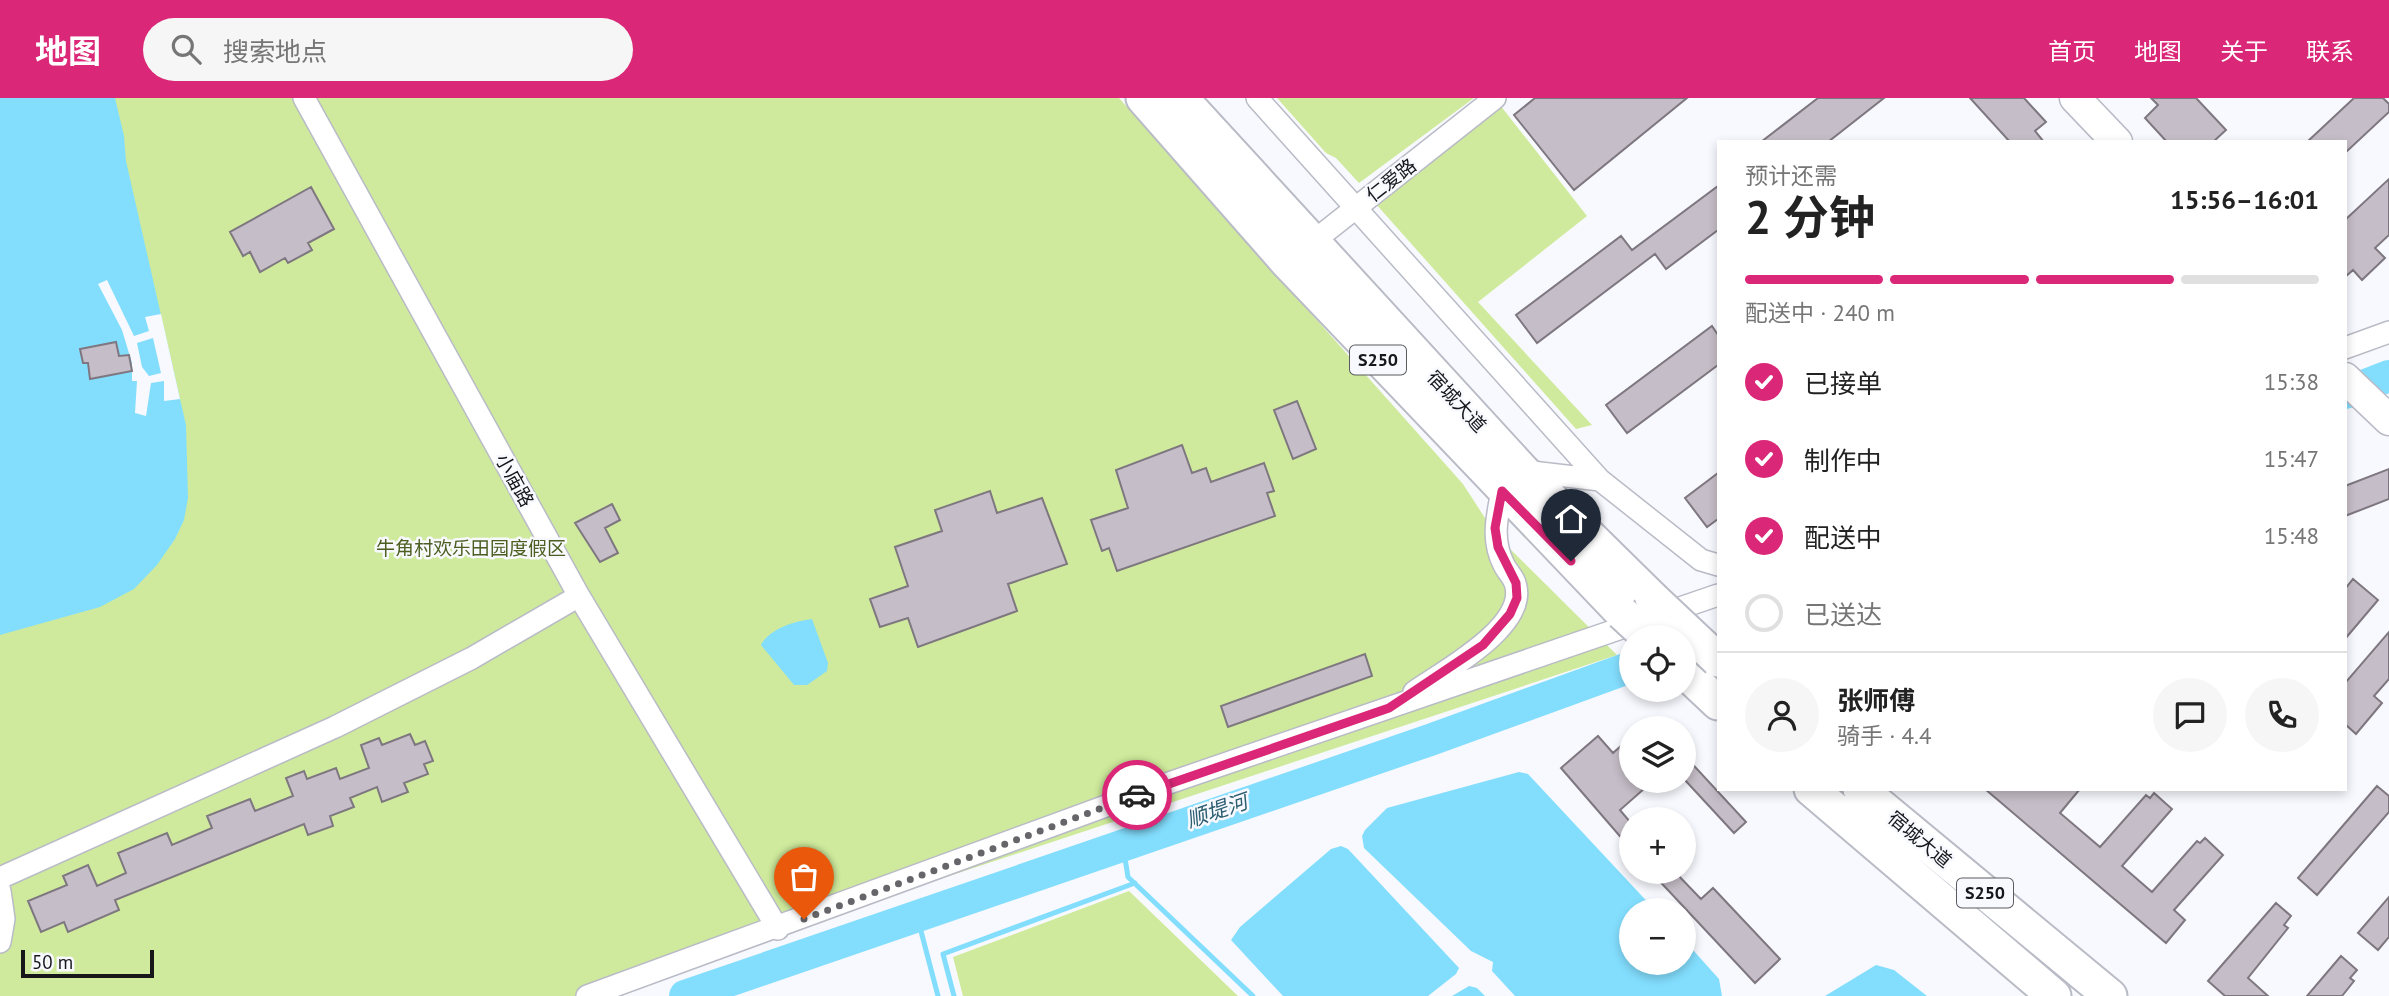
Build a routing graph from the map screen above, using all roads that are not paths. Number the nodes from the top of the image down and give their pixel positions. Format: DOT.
graph roads {
  1 [pos="304,98"];
  2 [pos="1143,98"];
  3 [pos="1181,98"];
  4 [pos="1258,98"];
  5 [pos="1495,98"];
  6 [pos="2074,98"];
  7 [pos="2115,140"];
  8 [pos="1355,209"];
  9 [pos="1299,253"];
  10 [pos="2389,332"];
  11 [pos="2347,347"];
  12 [pos="2347,380"];
  13 [pos="2389,419"];
  14 [pos="1600,480"];
  15 [pos="1513,481"];
  16 [pos="1717,565"];
  17 [pos="1717,595"];
  18 [pos="579,596"];
  19 [pos="1635,625"];
  20 [pos="1717,659"];
  21 [pos="1696,682"];
  22 [pos="1717,702"];
  23 [pos="1389,708"];
  24 [pos="1813,791"];
  25 [pos="1862,791"];
  26 [pos="0,878"];
  27 [pos="0,891"];
  28 [pos="778,929"];
  29 [pos="0,942"];
  30 [pos="587,996"];
  31 [pos="2054,996"];
  32 [pos="2110,996"];
  1 -- 18 [label="street, 小庙路"];
  2 -- 9 [label="main road, 宿城大道 / S250"];
  3 -- 9 [label="main road, 宿城大道 / S250"];
  4 -- 8 [label="street"];
  5 -- 8 [label="street, 仁爱路"];
  6 -- 7 [label="street"];
  8 -- 9 [label="street, 仁爱路"];
  8 -- 14 [label="street"];
  9 -- 15 [label="main road, 宿城大道 / S250"];
  10 -- 11 [label="street"];
  12 -- 13 [label="street"];
  14 -- 15 [label="street"];
  14 -- 16 [label="street"];
  15 -- 19 [label="main road, 宿城大道 / S250, bridge"];
  15 -- 20 [label="main road, 宿城大道 / S250, bridge"];
  15 -- 23 [label="street"];
  17 -- 23 [label="street"];
  18 -- 26 [label="street"];
  18 -- 28 [label="street, 小庙路"];
  21 -- 22 [label="main road"];
  23 -- 28 [label="street"];
  24 -- 31 [label="main road, 宿城大道 / S250"];
  25 -- 32 [label="main road, 宿城大道 / S250"];
  27 -- 29 [label="street"];
  28 -- 30 [label="street"];
}
